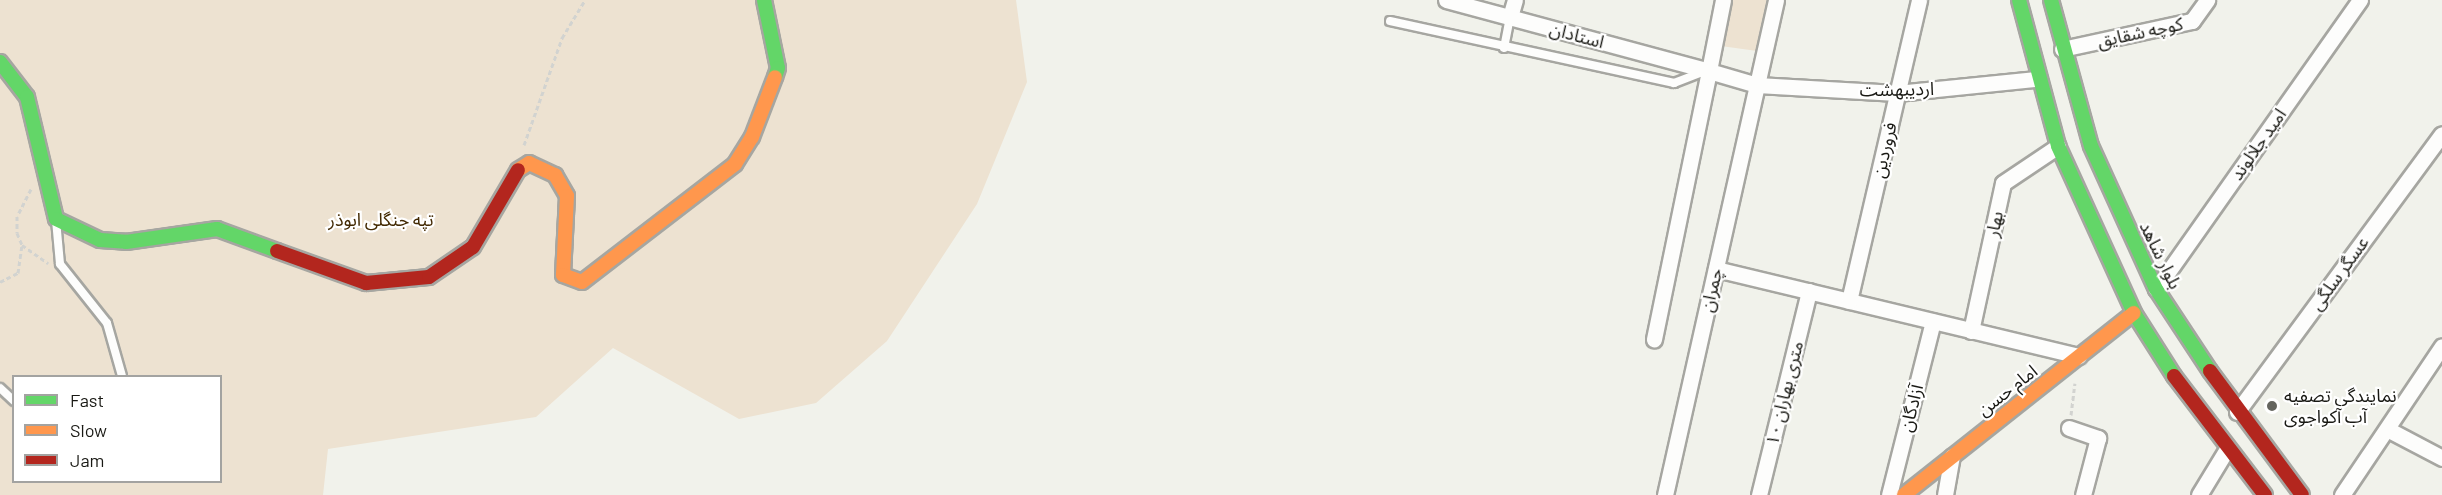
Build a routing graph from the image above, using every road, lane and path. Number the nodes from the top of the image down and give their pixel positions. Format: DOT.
graph roads {
  1 [pos="585,0"];
  2 [pos="764,0"];
  3 [pos="1446,0"];
  4 [pos="1515,0"];
  5 [pos="1722,0"];
  6 [pos="1776,0"];
  7 [pos="1919,0"];
  8 [pos="2019,0"];
  9 [pos="2051,0"];
  10 [pos="2207,0"];
  11 [pos="2361,0"];
  12 [pos="1510,17"];
  13 [pos="1390,21"];
  14 [pos="1504,48"];
  15 [pos="2062,49"];
  16 [pos="0,62"];
  17 [pos="1708,71"];
  18 [pos="2036,79"];
  19 [pos="1757,85"];
  20 [pos="1897,93"];
  21 [pos="2442,134"];
  22 [pos="2058,146"];
  23 [pos="517,170"];
  24 [pos="47,172"];
  25 [pos="56,219"];
  26 [pos="22,245"];
  27 [pos="60,264"];
  28 [pos="1716,269"];
  29 [pos="0,282"];
  30 [pos="2156,289"];
  31 [pos="1809,291"];
  32 [pos="1848,301"];
  33 [pos="2134,313"];
  34 [pos="1933,321"];
  35 [pos="1971,331"];
  36 [pos="1654,339"];
  37 [pos="2442,346"];
  38 [pos="2079,357"];
  39 [pos="122,375"];
  40 [pos="0,388"];
  41 [pos="12,399"];
  42 [pos="2237,412"];
  43 [pos="2069,428"];
  44 [pos="2389,430"];
  45 [pos="2227,448"];
  46 [pos="1952,456"];
  47 [pos="2442,458"];
  48 [pos="1665,495"];
  49 [pos="1759,495"];
  50 [pos="1889,495"];
  51 [pos="1904,495"];
  52 [pos="1945,495"];
  53 [pos="2083,495"];
  54 [pos="2199,495"];
  55 [pos="2265,495"];
  56 [pos="2302,495"];
  57 [pos="2342,495"];
  1 -- 23 [label="path"];
  2 -- 23 [label="street"];
  3 -- 12 [label="street, استادان"];
  4 -- 12 [label="street"];
  5 -- 17 [label="street"];
  6 -- 19 [label="street, چمران"];
  7 -- 20 [label="street, فروردین"];
  8 -- 18 [label="street"];
  9 -- 15 [label="street, بلوار شاهد"];
  10 -- 15 [label="street, کوچه شقایق"];
  11 -- 30 [label="street, امید جلالوند"];
  12 -- 14 [label="lane"];
  12 -- 17 [label="street, استادان"];
  13 -- 14 [label="lane"];
  14 -- 17 [label="lane"];
  15 -- 30 [label="street, بلوار شاهد"];
  16 -- 24 [label="street"];
  17 -- 19 [label="street"];
  17 -- 36 [label="street"];
  18 -- 20 [label="street, اردیبهشت"];
  18 -- 22 [label="street"];
  19 -- 20 [label="street, اردیبهشت"];
  19 -- 28 [label="street, چمران"];
  20 -- 32 [label="street, فروردین"];
  21 -- 42 [label="street, عسگر سلگی"];
  22 -- 33 [label="street"];
  22 -- 35 [label="street, بهار"];
  23 -- 25 [label="street"];
  24 -- 25 [label="street"];
  24 -- 26 [label="path"];
  25 -- 27 [label="lane"];
  26 -- 27 [label="path"];
  26 -- 29 [label="path"];
  27 -- 39 [label="lane"];
  28 -- 31 [label="street"];
  28 -- 48 [label="street, چمران"];
  30 -- 42 [label="street, بلوار شاهد"];
  31 -- 32 [label="street"];
  31 -- 49 [label="street, ۱۰ متری بهاران"];
  32 -- 34 [label="street"];
  33 -- 38 [label="street, امام حسن"];
  33 -- 45 [label="street"];
  34 -- 35 [label="street"];
  34 -- 50 [label="street, آزادگان"];
  35 -- 38 [label="street"];
  37 -- 44 [label="street"];
  38 -- 43 [label="path"];
  38 -- 46 [label="street, امام حسن"];
  40 -- 41 [label="lane"];
  42 -- 56 [label="street, بلوار شاهد"];
  43 -- 53 [label="street"];
  44 -- 47 [label="street"];
  44 -- 57 [label="street"];
  45 -- 54 [label="street"];
  45 -- 55 [label="street"];
  46 -- 51 [label="street, امام حسن"];
  46 -- 52 [label="street"];
}
